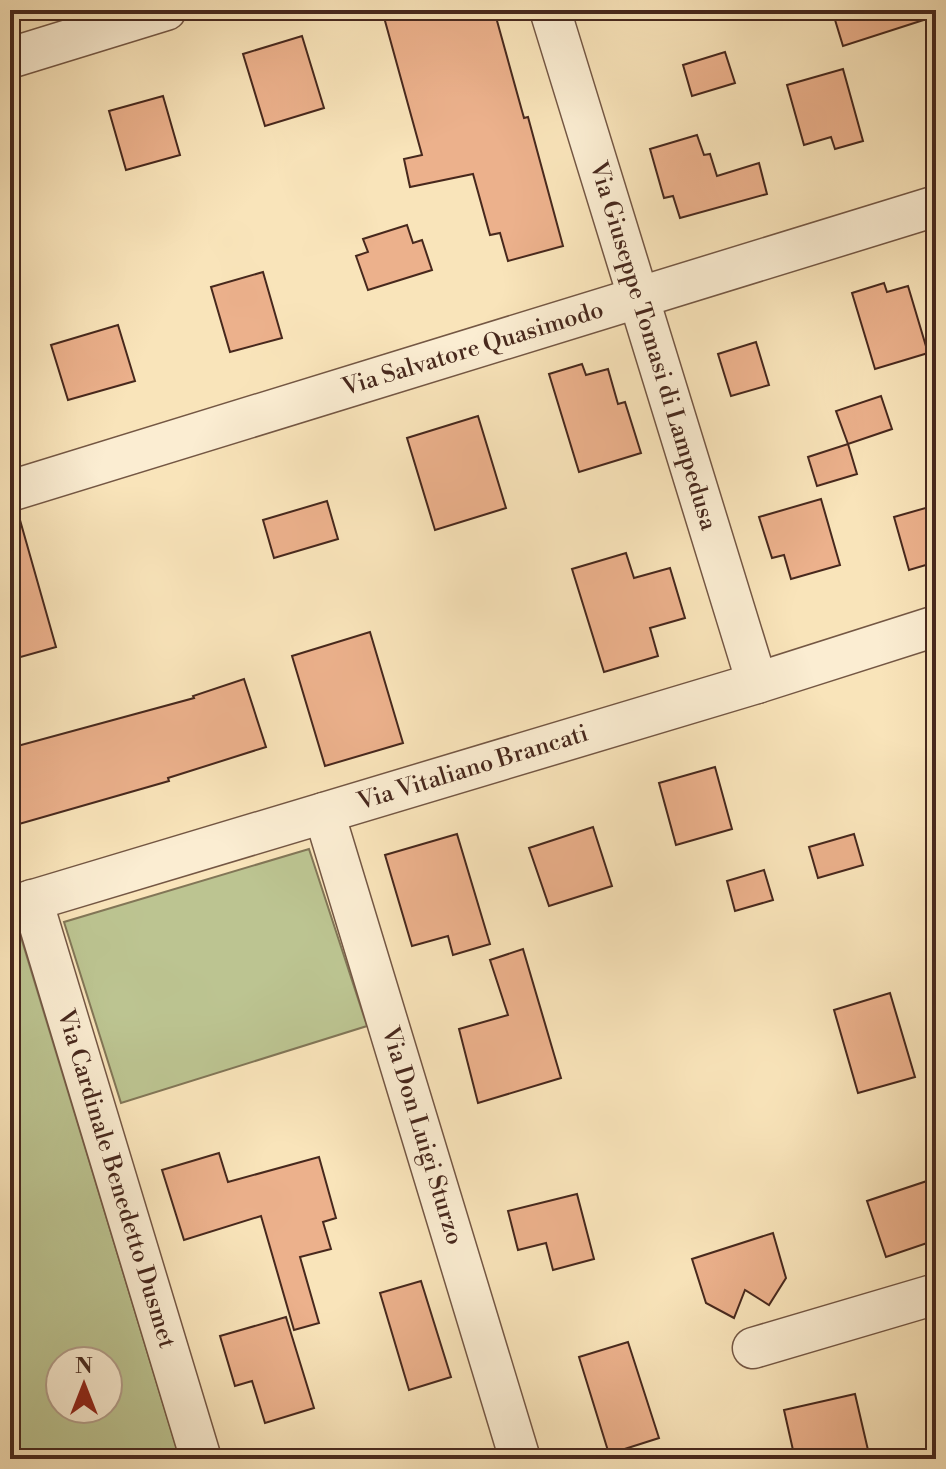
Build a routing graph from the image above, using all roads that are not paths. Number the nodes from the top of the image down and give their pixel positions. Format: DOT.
graph roads {
  1 [pos="550,10"];
  2 [pos="159,11"];
  3 [pos="10,58"];
  4 [pos="936,206"];
  5 [pos="639,298"];
  6 [pos="10,491"];
  7 [pos="936,626"];
  8 [pos="757,683"];
  9 [pos="324,813"];
  10 [pos="21,903"];
  11 [pos="936,1294"];
  12 [pos="753,1348"];
  13 [pos="201,1459"];
  14 [pos="520,1459"];
  1 -- 5 [label="street, Via Giuseppe Tomasi di Lampedusa"];
  2 -- 3 [label="street"];
  4 -- 5 [label="street, Via Salvatore Quasimodo"];
  5 -- 6 [label="street, Via Salvatore Quasimodo"];
  5 -- 8 [label="street, Via Giuseppe Tomasi di Lampedusa"];
  7 -- 8 [label="street, Via Vitaliano Brancati"];
  8 -- 9 [label="street, Via Vitaliano Brancati"];
  9 -- 10 [label="street, Via Vitaliano Brancati"];
  9 -- 14 [label="street, Via Don Luigi Sturzo"];
  10 -- 13 [label="street, Via Cardinale Benedetto Dusmet"];
  11 -- 12 [label="street"];
}
